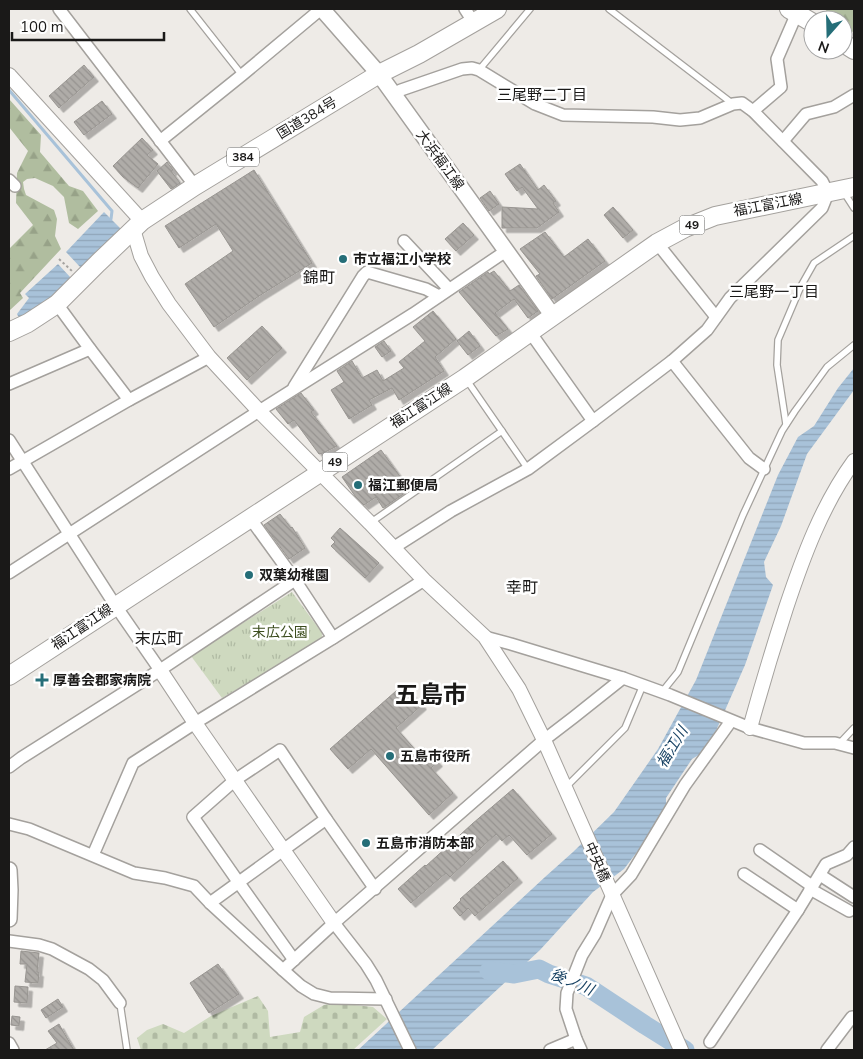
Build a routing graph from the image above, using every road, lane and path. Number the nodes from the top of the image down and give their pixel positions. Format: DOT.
graph roads {
  1 [pos="59,9"];
  2 [pos="190,9"];
  3 [pos="321,9"];
  4 [pos="497,9"];
  5 [pos="530,9"];
  6 [pos="609,9"];
  7 [pos="793,11"];
  8 [pos="469,16"];
  9 [pos="479,70"];
  10 [pos="379,74"];
  11 [pos="9,75"];
  12 [pos="242,75"];
  13 [pos="393,94"];
  14 [pos="854,94"];
  15 [pos="734,104"];
  16 [pos="753,111"];
  17 [pos="160,141"];
  18 [pos="783,141"];
  19 [pos="194,186"];
  20 [pos="841,190"];
  21 [pos="854,208"];
  22 [pos="138,225"];
  23 [pos="854,236"];
  24 [pos="404,241"];
  25 [pos="657,243"];
  26 [pos="506,251"];
  27 [pos="59,259"];
  28 [pos="81,280"];
  29 [pos="449,289"];
  30 [pos="438,296"];
  31 [pos="58,304"];
  32 [pos="553,316"];
  33 [pos="716,317"];
  34 [pos="9,332"];
  35 [pos="530,332"];
  36 [pos="854,345"];
  37 [pos="90,349"];
  38 [pos="209,357"];
  39 [pos="672,361"];
  40 [pos="464,378"];
  41 [pos="9,384"];
  42 [pos="292,390"];
  43 [pos="130,400"];
  44 [pos="258,411"];
  45 [pos="593,421"];
  46 [pos="786,424"];
  47 [pos="502,432"];
  48 [pos="9,440"];
  49 [pos="22,461"];
  50 [pos="854,461"];
  51 [pos="528,468"];
  52 [pos="9,469"];
  53 [pos="764,469"];
  54 [pos="319,472"];
  55 [pos="250,518"];
  56 [pos="370,523"];
  57 [pos="69,534"];
  58 [pos="393,548"];
  59 [pos="9,574"];
  60 [pos="294,580"];
  61 [pos="424,580"];
  62 [pos="115,605"];
  63 [pos="485,637"];
  64 [pos="333,638"];
  65 [pos="160,670"];
  66 [pos="9,676"];
  67 [pos="623,678"];
  68 [pos="643,685"];
  69 [pos="666,694"];
  70 [pos="731,721"];
  71 [pos="195,722"];
  72 [pos="750,728"];
  73 [pos="854,728"];
  74 [pos="544,740"];
  75 [pos="839,744"];
  76 [pos="854,748"];
  77 [pos="9,767"];
  78 [pos="235,780"];
  79 [pos="565,788"];
  80 [pos="326,819"];
  81 [pos="9,824"];
  82 [pos="854,847"];
  83 [pos="284,850"];
  84 [pos="760,850"];
  85 [pos="93,855"];
  86 [pos="9,870"];
  87 [pos="744,874"];
  88 [pos="820,875"];
  89 [pos="239,883"];
  90 [pos="811,888"];
  91 [pos="374,889"];
  92 [pos="612,894"];
  93 [pos="854,897"];
  94 [pos="210,903"];
  95 [pos="798,910"];
  96 [pos="849,910"];
  97 [pos="9,919"];
  98 [pos="334,923"];
  99 [pos="9,941"];
  100 [pos="294,960"];
  101 [pos="283,970"];
  102 [pos="386,999"];
  103 [pos="120,1003"];
  104 [pos="854,1017"];
  105 [pos="576,1039"];
  106 [pos="710,1042"];
  107 [pos="9,1043"];
  108 [pos="13,1050"];
  109 [pos="127,1050"];
  110 [pos="410,1050"];
  111 [pos="550,1050"];
  112 [pos="581,1050"];
  113 [pos="681,1050"];
  114 [pos="827,1050"];
  1 -- 17 [label="street"];
  2 -- 12 [label="lane"];
  3 -- 10 [label="main road, 大浜福江線"];
  3 -- 12 [label="street"];
  4 -- 8 [label="main road, 国道384号 / 384"];
  5 -- 9 [label="lane"];
  6 -- 15 [label="lane"];
  7 -- 16 [label="street"];
  8 -- 10 [label="main road, 国道384号 / 384"];
  9 -- 13 [label="street"];
  9 -- 15 [label="street"];
  10 -- 13 [label="main road, 大浜福江線"];
  10 -- 19 [label="main road, 国道384号 / 384"];
  11 -- 22 [label="street"];
  12 -- 17 [label="street"];
  13 -- 26 [label="main road, 大浜福江線"];
  14 -- 18 [label="street"];
  15 -- 16 [label="street"];
  16 -- 18 [label="street"];
  17 -- 19 [label="street"];
  18 -- 20 [label="street"];
  19 -- 22 [label="main road, 国道384号 / 384"];
  20 -- 21 [label="lane"];
  20 -- 25 [label="main road, 福江富江線 / 49"];
  20 -- 33 [label="street"];
  22 -- 28 [label="main road, 国道384号 / 384"];
  22 -- 38 [label="street, 中央橋"];
  23 -- 46 [label="lane"];
  24 -- 29 [label="street"];
  25 -- 32 [label="main road, 福江富江線 / 49"];
  25 -- 33 [label="street"];
  26 -- 29 [label="street"];
  26 -- 32 [label="main road, 大浜福江線"];
  27 -- 28 [label="path"];
  28 -- 31 [label="main road, 国道384号 / 384"];
  29 -- 30 [label="street"];
  30 -- 42 [label="street"];
  30 -- 42 [label="street"];
  31 -- 34 [label="main road, 国道384号 / 384"];
  31 -- 37 [label="street"];
  32 -- 35 [label="main road, 福江富江線 / 49"];
  33 -- 39 [label="street"];
  35 -- 40 [label="main road, 福江富江線 / 49"];
  35 -- 45 [label="street"];
  36 -- 46 [label="lane"];
  37 -- 41 [label="street"];
  37 -- 43 [label="street"];
  38 -- 43 [label="street"];
  38 -- 44 [label="street, 中央橋"];
  39 -- 45 [label="street"];
  39 -- 53 [label="street"];
  40 -- 47 [label="lane"];
  40 -- 54 [label="main road, 福江富江線 / 49"];
  42 -- 44 [label="street"];
  43 -- 49 [label="street"];
  44 -- 54 [label="street, 中央橋"];
  44 -- 57 [label="street"];
  45 -- 51 [label="street"];
  46 -- 53 [label="lane"];
  47 -- 51 [label="lane"];
  47 -- 56 [label="lane"];
  48 -- 49 [label="street"];
  49 -- 52 [label="street"];
  49 -- 57 [label="street"];
  50 -- 72 [label="street"];
  51 -- 58 [label="street"];
  53 -- 69 [label="lane"];
  54 -- 55 [label="main road, 福江富江線 / 49"];
  54 -- 56 [label="street, 中央橋"];
  55 -- 60 [label="street"];
  55 -- 62 [label="main road, 福江富江線 / 49"];
  56 -- 58 [label="street, 中央橋"];
  57 -- 59 [label="street"];
  57 -- 62 [label="street"];
  58 -- 61 [label="street, 中央橋"];
  60 -- 64 [label="street"];
  60 -- 65 [label="street"];
  61 -- 63 [label="street, 中央橋"];
  61 -- 64 [label="street"];
  62 -- 65 [label="street"];
  62 -- 66 [label="main road, 福江富江線 / 49"];
  63 -- 67 [label="street"];
  63 -- 74 [label="street, 中央橋"];
  64 -- 71 [label="street"];
  65 -- 71 [label="street"];
  65 -- 77 [label="street"];
  67 -- 68 [label="street"];
  67 -- 74 [label="street"];
  68 -- 69 [label="street"];
  68 -- 79 [label="lane"];
  69 -- 70 [label="street"];
  70 -- 72 [label="street"];
  70 -- 92 [label="street"];
  71 -- 78 [label="street"];
  71 -- 85 [label="street"];
  72 -- 75 [label="street"];
  73 -- 75 [label="lane"];
  74 -- 79 [label="street, 中央橋"];
  74 -- 91 [label="street"];
  75 -- 76 [label="street"];
  78 -- 80 [label="street"];
  78 -- 83 [label="street"];
  78 -- 89 [label="street"];
  79 -- 92 [label="street, 中央橋"];
  80 -- 83 [label="street"];
  80 -- 91 [label="street"];
  81 -- 85 [label="street"];
  82 -- 88 [label="street"];
  83 -- 89 [label="street"];
  83 -- 98 [label="street"];
  84 -- 90 [label="street"];
  85 -- 94 [label="street"];
  86 -- 97 [label="main road"];
  87 -- 95 [label="street"];
  88 -- 90 [label="street"];
  88 -- 93 [label="street"];
  89 -- 94 [label="street"];
  89 -- 100 [label="street"];
  90 -- 95 [label="street"];
  90 -- 96 [label="street"];
  91 -- 98 [label="street"];
  92 -- 105 [label="street"];
  92 -- 113 [label="street, 中央橋"];
  94 -- 101 [label="street"];
  95 -- 106 [label="street"];
  98 -- 100 [label="street"];
  98 -- 102 [label="street"];
  99 -- 103 [label="street"];
  100 -- 101 [label="street"];
  101 -- 102 [label="street"];
  102 -- 110 [label="street"];
  103 -- 109 [label="lane"];
  104 -- 114 [label="street"];
  105 -- 111 [label="street"];
  105 -- 112 [label="street"];
  107 -- 108 [label="street"];
}
